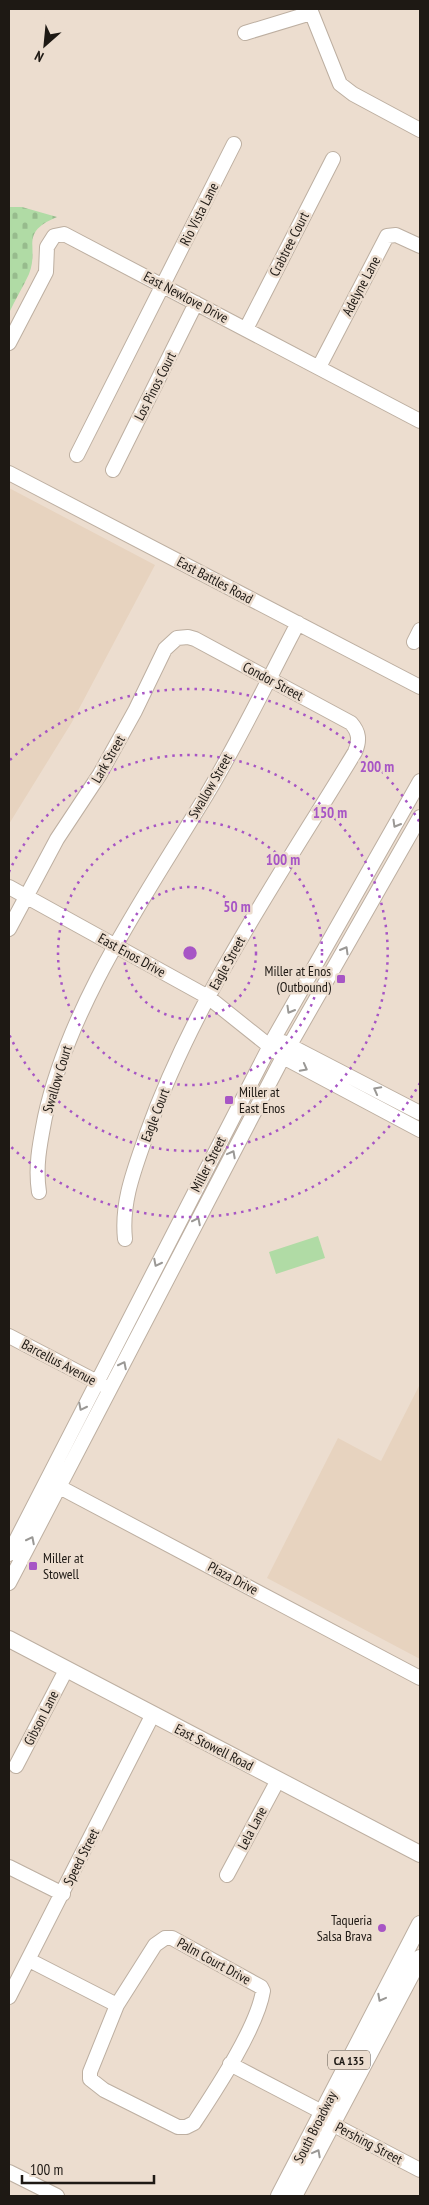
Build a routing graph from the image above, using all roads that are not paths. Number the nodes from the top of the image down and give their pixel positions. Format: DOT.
graph roads {
  1 [pos="311,11"];
  2 [pos="245,33"];
  3 [pos="420,130"];
  4 [pos="234,144"];
  5 [pos="333,158"];
  6 [pos="420,246"];
  7 [pos="163,285"];
  8 [pos="196,303"];
  9 [pos="246,329"];
  10 [pos="9,343"];
  11 [pos="319,367"];
  12 [pos="420,421"];
  13 [pos="77,455"];
  14 [pos="113,470"];
  15 [pos="9,473"];
  16 [pos="298,623"];
  17 [pos="195,639"];
  18 [pos="269,678"];
  19 [pos="420,687"];
  20 [pos="351,723"];
  21 [pos="420,781"];
  22 [pos="420,817"];
  23 [pos="9,887"];
  24 [pos="26,896"];
  25 [pos="9,929"];
  26 [pos="116,946"];
  27 [pos="208,997"];
  28 [pos="272,1042"];
  29 [pos="290,1044"];
  30 [pos="284,1057"];
  31 [pos="420,1113"];
  32 [pos="420,1130"];
  33 [pos="38,1192"];
  34 [pos="125,1239"];
  35 [pos="9,1336"];
  36 [pos="96,1381"];
  37 [pos="110,1388"];
  38 [pos="46,1479"];
  39 [pos="58,1486"];
  40 [pos="9,1554"];
  41 [pos="9,1583"];
  42 [pos="9,1639"];
  43 [pos="66,1670"];
  44 [pos="420,1678"];
  45 [pos="152,1716"];
  46 [pos="16,1766"];
  47 [pos="278,1780"];
  48 [pos="420,1854"];
  49 [pos="9,1867"];
  50 [pos="227,1875"];
  51 [pos="63,1894"];
  52 [pos="420,1924"];
  53 [pos="420,1958"];
  54 [pos="29,1960"];
  55 [pos="410,1973"];
  56 [pos="9,1997"];
  57 [pos="117,2005"];
  58 [pos="230,2064"];
  59 [pos="327,2118"];
  60 [pos="420,2170"];
  61 [pos="9,2172"];
  62 [pos="56,2196"];
  63 [pos="279,2196"];
  64 [pos="294,2196"];
  1 -- 2 [label="street"];
  1 -- 3 [label="street"];
  4 -- 7 [label="street, Rio Vista Lane"];
  5 -- 9 [label="street, Crabtree Court"];
  6 -- 11 [label="street, Adelyne Lane"];
  7 -- 8 [label="street, East Newlove Drive"];
  7 -- 10 [label="street, East Newlove Drive"];
  7 -- 13 [label="street, Rio Vista Lane"];
  8 -- 9 [label="street, East Newlove Drive"];
  8 -- 14 [label="street, Los Pinos Court"];
  9 -- 11 [label="street, East Newlove Drive"];
  11 -- 12 [label="street, East Newlove Drive"];
  15 -- 16 [label="street, East Battles Road"];
  16 -- 18 [label="street, Swallow Street"];
  16 -- 19 [label="street, East Battles Road"];
  17 -- 18 [label="street, Condor Street"];
  17 -- 24 [label="street, Lark Street"];
  18 -- 20 [label="street, Condor Street"];
  18 -- 26 [label="street, Swallow Street"];
  20 -- 27 [label="street, Eagle Street"];
  21 -- 28 [label="street, Miller Street, one-way"];
  29 -- 22 [label="street, Miller Street, one-way"];
  23 -- 24 [label="street, East Enos Drive"];
  24 -- 25 [label="street, Lark Street"];
  24 -- 26 [label="street, East Enos Drive"];
  26 -- 27 [label="street, East Enos Drive"];
  26 -- 33 [label="street, Swallow Court"];
  27 -- 28 [label="street, East Enos Drive"];
  27 -- 34 [label="street, Eagle Court"];
  28 -- 29 [label="street, East Enos Drive"];
  28 -- 30 [label="street, East Enos Drive"];
  28 -- 36 [label="street, Miller Street, one-way"];
  29 -- 30 [label="street, Miller Street"];
  31 -- 29 [label="street, East Enos Drive, one-way"];
  30 -- 32 [label="street, East Enos Drive, one-way"];
  37 -- 30 [label="street, Miller Street, one-way"];
  35 -- 36 [label="street, Barcellus Avenue"];
  36 -- 37 [label="street, Barcellus Avenue"];
  36 -- 38 [label="street, Miller Street, one-way"];
  37 -- 39 [label="street, Miller Street"];
  38 -- 39 [label="street, Plaza Drive"];
  38 -- 40 [label="street, Miller Street"];
  41 -- 39 [label="street, Miller Street, one-way"];
  39 -- 44 [label="street, Plaza Drive"];
  42 -- 43 [label="main road, East Stowell Road"];
  43 -- 45 [label="main road, East Stowell Road"];
  43 -- 46 [label="street, Gibson Lane"];
  45 -- 47 [label="main road, East Stowell Road"];
  45 -- 51 [label="street, Speed Street"];
  47 -- 48 [label="main road, East Stowell Road"];
  47 -- 50 [label="street, Lela Lane"];
  49 -- 51 [label="street"];
  51 -- 54 [label="street, Speed Street"];
  52 -- 55 [label="main road, South Broadway / CA 135"];
  53 -- 55 [label="main road, South Broadway / CA 135"];
  54 -- 56 [label="street, Speed Street"];
  54 -- 57 [label="street"];
  55 -- 59 [label="main road, South Broadway / CA 135"];
  57 -- 58 [label="street, Palm Court Drive"];
  57 -- 58 [label="street, Palm Court Drive"];
  58 -- 59 [label="street"];
  59 -- 60 [label="street, Pershing Street"];
  59 -- 63 [label="main road, South Broadway / CA 135"];
  64 -- 59 [label="main road, South Broadway / CA 135, one-way"];
  61 -- 62 [label="street"];
}
